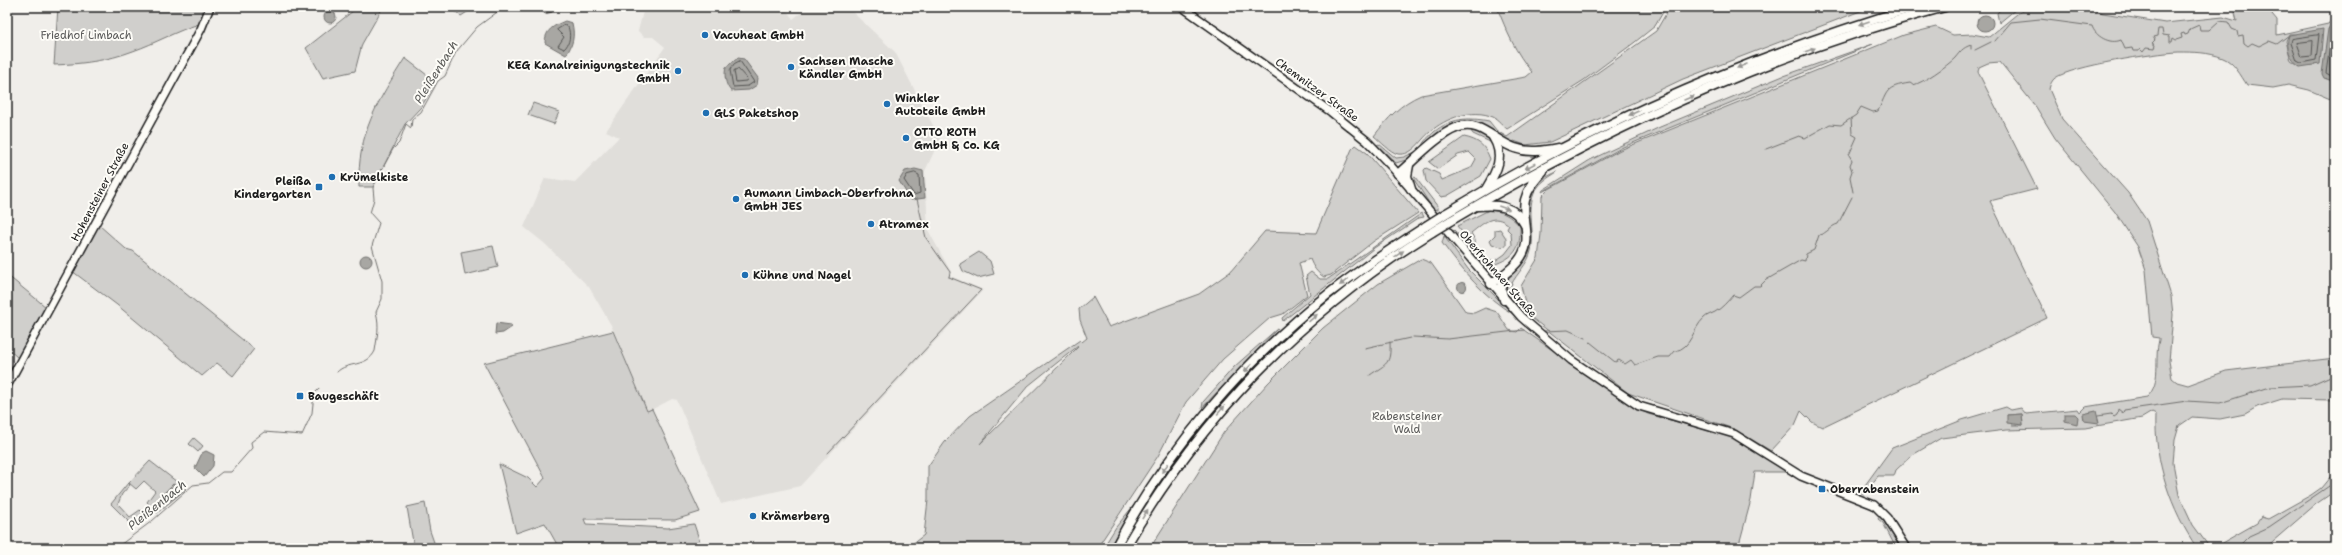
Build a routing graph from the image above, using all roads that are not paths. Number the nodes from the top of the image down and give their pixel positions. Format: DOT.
graph roads {
  1 [pos="210,7"];
  2 [pos="1182,7"];
  3 [pos="1915,7"];
  4 [pos="1944,7"];
  5 [pos="1492,136"];
  6 [pos="1564,147"];
  7 [pos="1409,165"];
  8 [pos="1546,167"];
  9 [pos="1398,174"];
  10 [pos="1411,189"];
  11 [pos="1485,190"];
  12 [pos="1426,207"];
  13 [pos="1474,207"];
  14 [pos="1448,218"];
  15 [pos="1526,228"];
  16 [pos="1504,275"];
  17 [pos="1491,284"];
  18 [pos="1504,300"];
  19 [pos="7,386"];
  20 [pos="1115,548"];
  21 [pos="1125,548"];
  22 [pos="1906,548"];
  1 -- 19 [label="main road, Hohensteiner Straße"];
  2 -- 9 [label="main road, Chemnitzer Straße"];
  3 -- 6 [label="highway, one-way"];
  8 -- 4 [label="highway, one-way"];
  5 -- 6 [label="highway"];
  5 -- 7 [label="highway"];
  5 -- 11 [label="highway"];
  6 -- 11 [label="highway, one-way"];
  7 -- 9 [label="highway"];
  7 -- 10 [label="highway"];
  8 -- 13 [label="highway"];
  8 -- 15 [label="highway"];
  9 -- 10 [label="main road, Chemnitzer Straße"];
  10 -- 12 [label="main road, Chemnitzer Straße"];
  11 -- 14 [label="highway"];
  12 -- 17 [label="main road, Oberfrohnaer Straße"];
  13 -- 14 [label="highway"];
  13 -- 15 [label="highway, one-way"];
  14 -- 20 [label="highway, one-way, bridge"];
  21 -- 14 [label="highway, one-way, bridge"];
  15 -- 16 [label="highway"];
  16 -- 17 [label="highway"];
  16 -- 18 [label="highway"];
  17 -- 18 [label="main road, Oberfrohnaer Straße"];
  18 -- 22 [label="main road, Oberfrohnaer Straße"];
}
